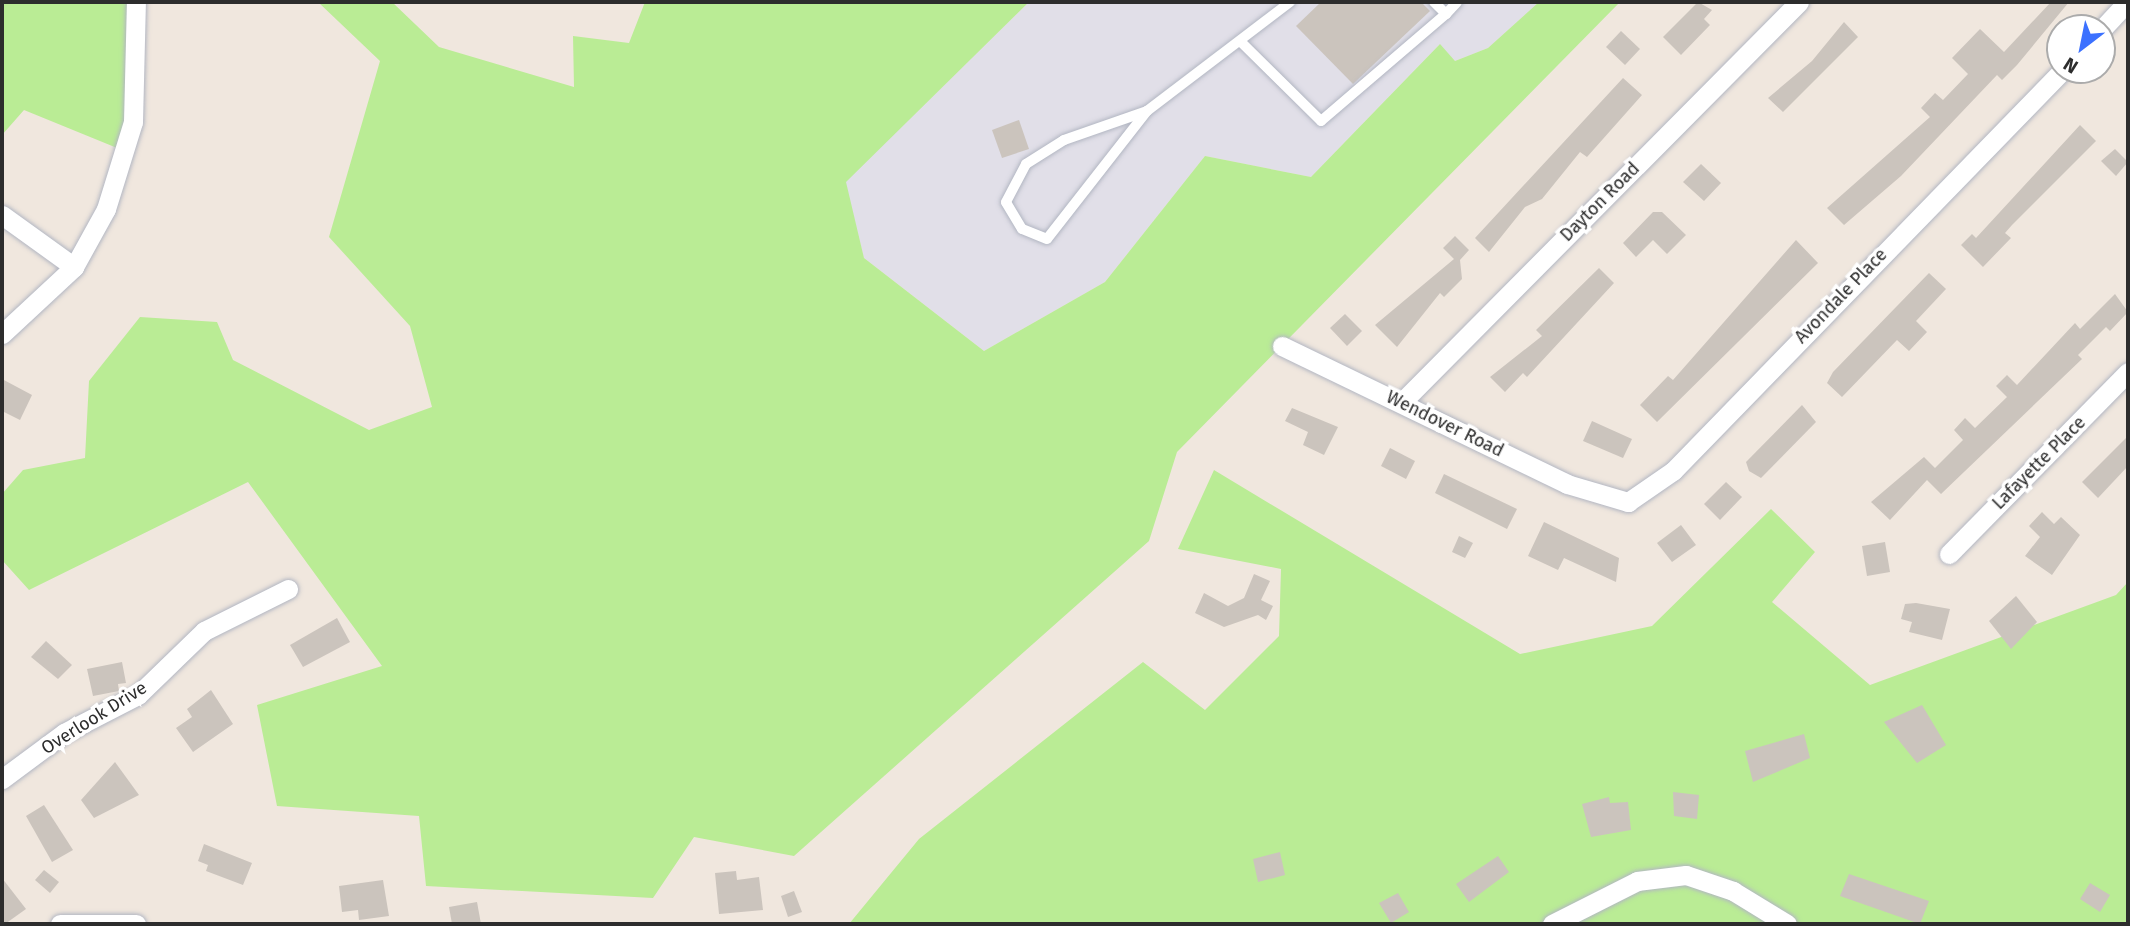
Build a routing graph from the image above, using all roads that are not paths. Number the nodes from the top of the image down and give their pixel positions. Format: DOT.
graph roads {
  1 [pos="136,2"];
  2 [pos="1290,2"];
  3 [pos="1434,2"];
  4 [pos="1457,2"];
  5 [pos="1799,2"];
  6 [pos="1446,14"];
  7 [pos="1242,43"];
  8 [pos="2049,84"];
  9 [pos="1147,111"];
  10 [pos="2,215"];
  11 [pos="74,267"];
  12 [pos="2,334"];
  13 [pos="1282,346"];
  14 [pos="2128,372"];
  15 [pos="1401,402"];
  16 [pos="1608,501"];
  17 [pos="1949,554"];
  18 [pos="288,589"];
  19 [pos="2,779"];
  20 [pos="60,924"];
  21 [pos="136,924"];
  22 [pos="1552,924"];
  23 [pos="1787,924"];
  1 -- 11 [label="street"];
  2 -- 7 [label="lane"];
  3 -- 6 [label="lane"];
  4 -- 6 [label="lane"];
  5 -- 15 [label="street, Dayton Road"];
  6 -- 7 [label="lane"];
  7 -- 9 [label="lane"];
  8 -- 16 [label="street, Avondale Place"];
  9 -- 9 [label="lane"];
  10 -- 11 [label="street"];
  11 -- 12 [label="street"];
  13 -- 15 [label="street, Wendover Road"];
  14 -- 17 [label="street, Lafayette Place"];
  15 -- 16 [label="street, Wendover Road"];
  18 -- 19 [label="street, Overlook Drive"];
  20 -- 21 [label="street"];
  22 -- 23 [label="street"];
}
